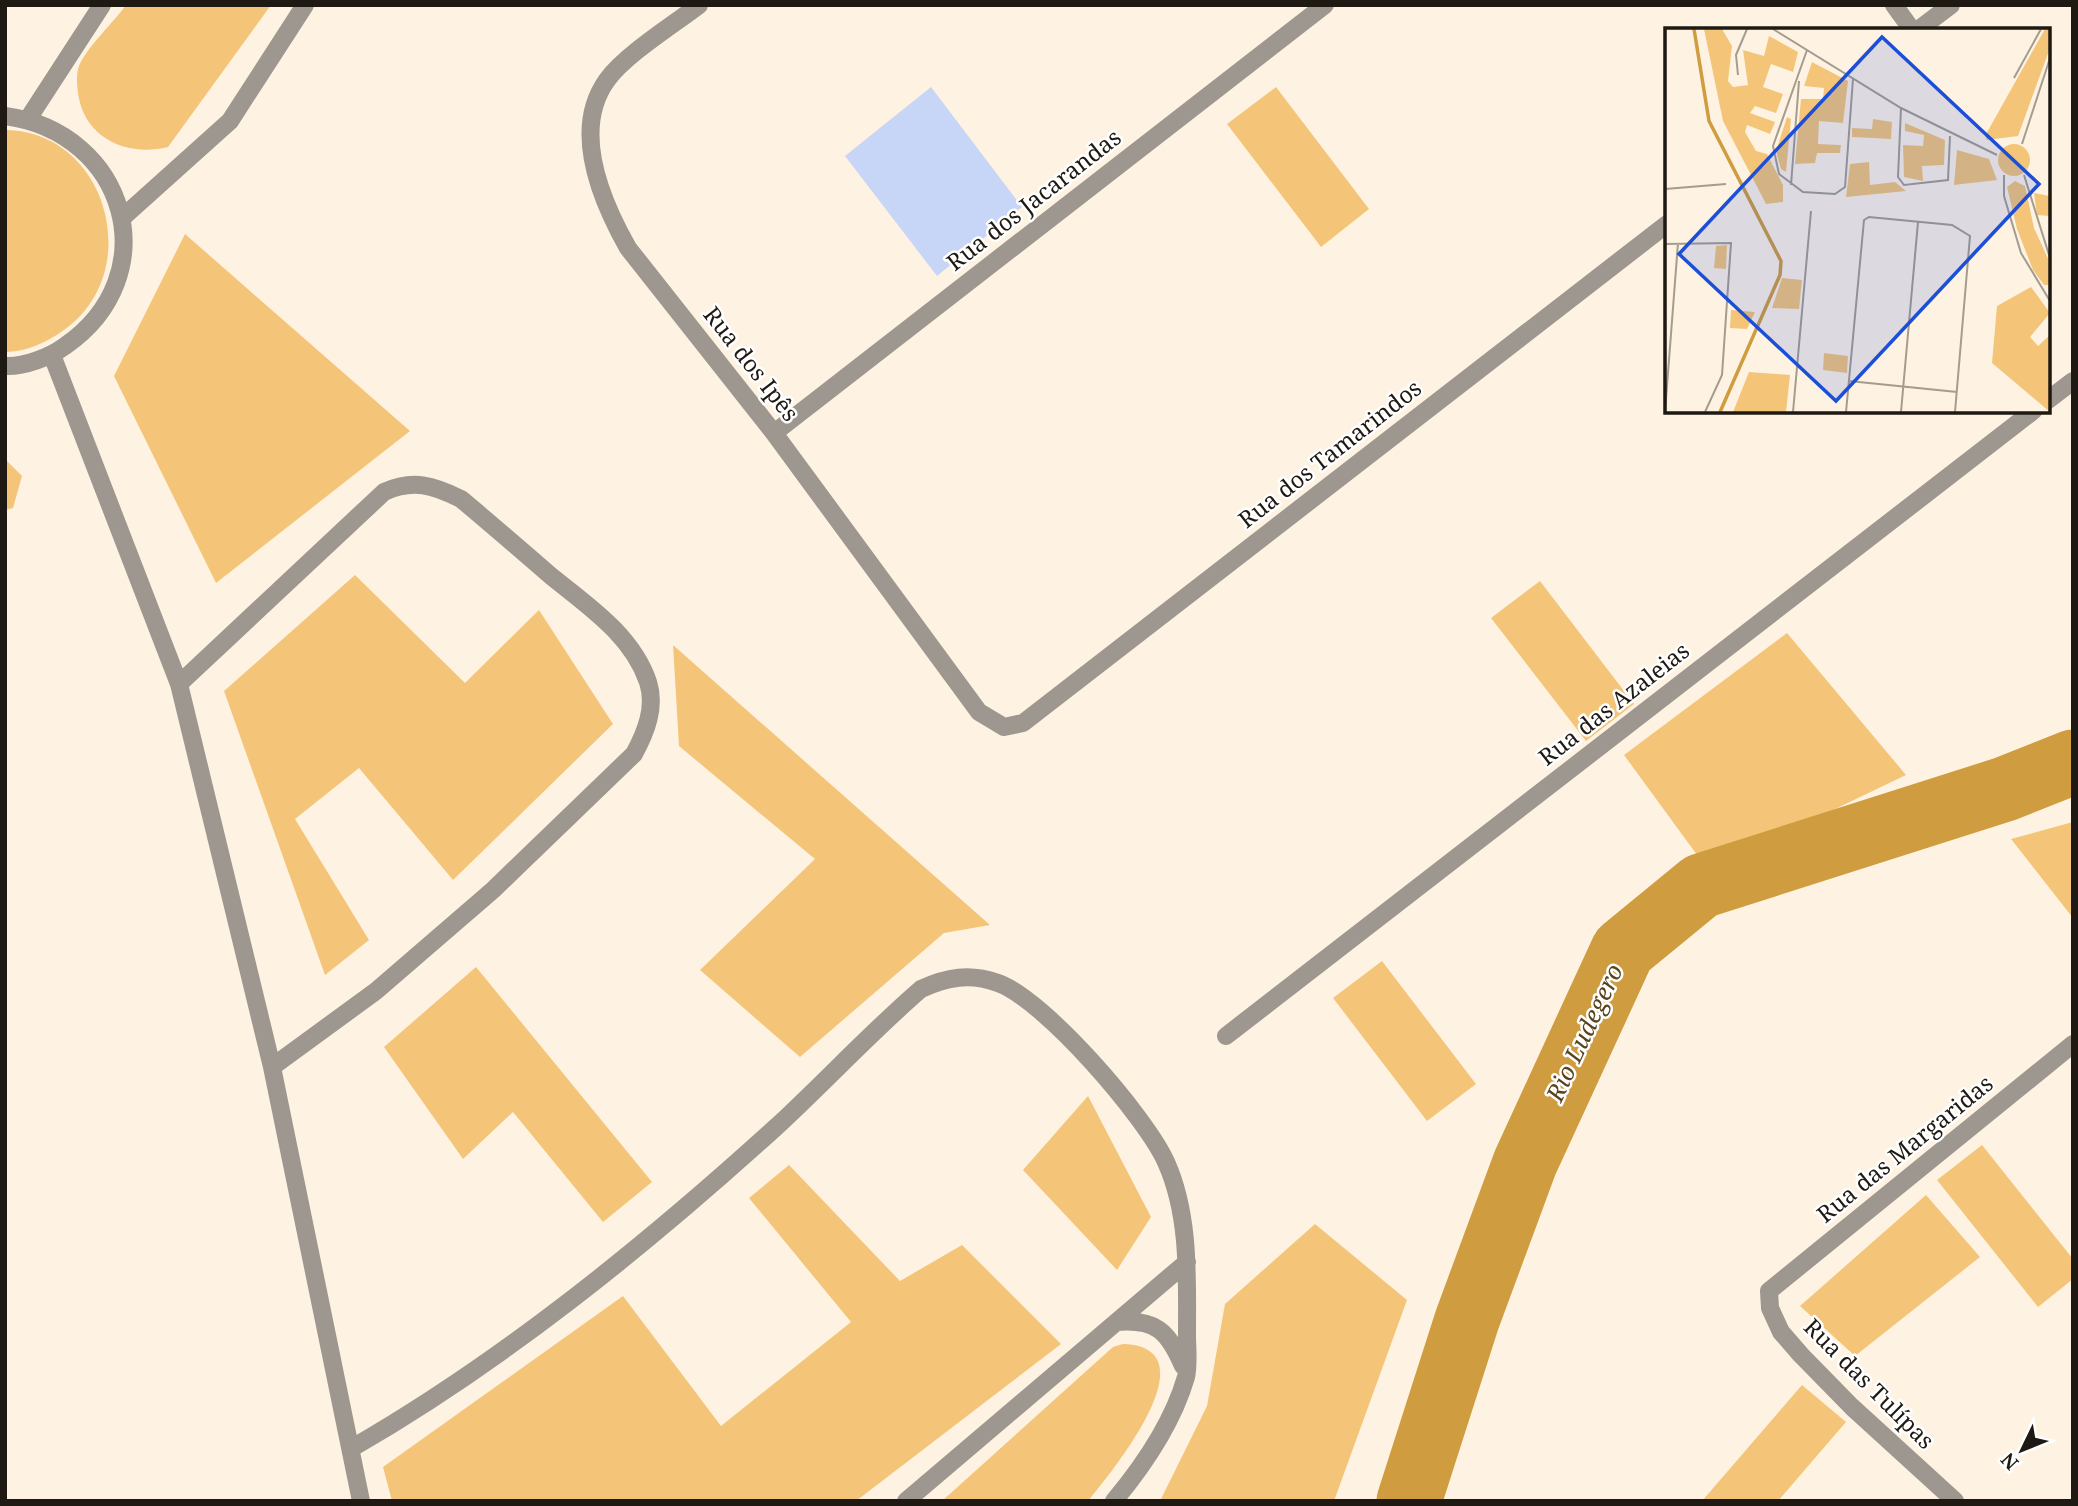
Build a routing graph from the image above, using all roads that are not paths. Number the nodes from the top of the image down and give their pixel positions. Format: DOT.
graph roads {
  1 [pos="102,5"];
  2 [pos="305,5"];
  3 [pos="699,5"];
  4 [pos="1325,5"];
  5 [pos="1894,5"];
  6 [pos="1951,5"];
  7 [pos="1911,28"];
  8 [pos="1921,28"];
  9 [pos="5,116"];
  10 [pos="28,119"];
  11 [pos="122,218"];
  12 [pos="1665,226"];
  13 [pos="52,355"];
  14 [pos="5,366"];
  15 [pos="2073,381"];
  16 [pos="2050,398"];
  17 [pos="2030,413"];
  18 [pos="774,433"];
  19 [pos="179,684"];
  20 [pos="1023,723"];
  21 [pos="1226,1036"];
  22 [pos="2073,1044"];
  23 [pos="272,1067"];
  24 [pos="1187,1262"];
  25 [pos="1769,1291"];
  26 [pos="1117,1322"];
  27 [pos="1186,1376"];
  28 [pos="352,1448"];
  29 [pos="361,1501"];
  30 [pos="906,1501"];
  31 [pos="1114,1501"];
  32 [pos="1955,1501"];
  1 -- 10 [label="street"];
  2 -- 11 [label="street"];
  3 -- 18 [label="street, Rua dos Ipês"];
  4 -- 18 [label="street, Rua dos Jacarandas"];
  5 -- 7 [label="street"];
  6 -- 8 [label="street"];
  9 -- 10 [label="street"];
  10 -- 11 [label="street"];
  11 -- 13 [label="street"];
  12 -- 20 [label="street, Rua dos Tamarindos"];
  13 -- 14 [label="street"];
  13 -- 19 [label="street"];
  15 -- 16 [label="street"];
  17 -- 21 [label="street, Rua das Azaleias"];
  18 -- 20 [label="street, Rua dos Ipês"];
  19 -- 23 [label="street"];
  19 -- 23 [label="street"];
  22 -- 25 [label="street, Rua das Margaridas"];
  23 -- 28 [label="street"];
  24 -- 26 [label="street"];
  24 -- 27 [label="street"];
  24 -- 28 [label="street"];
  25 -- 32 [label="street, Rua das Tulípas"];
  26 -- 27 [label="street"];
  26 -- 30 [label="street"];
  27 -- 31 [label="street"];
  28 -- 29 [label="street"];
}
